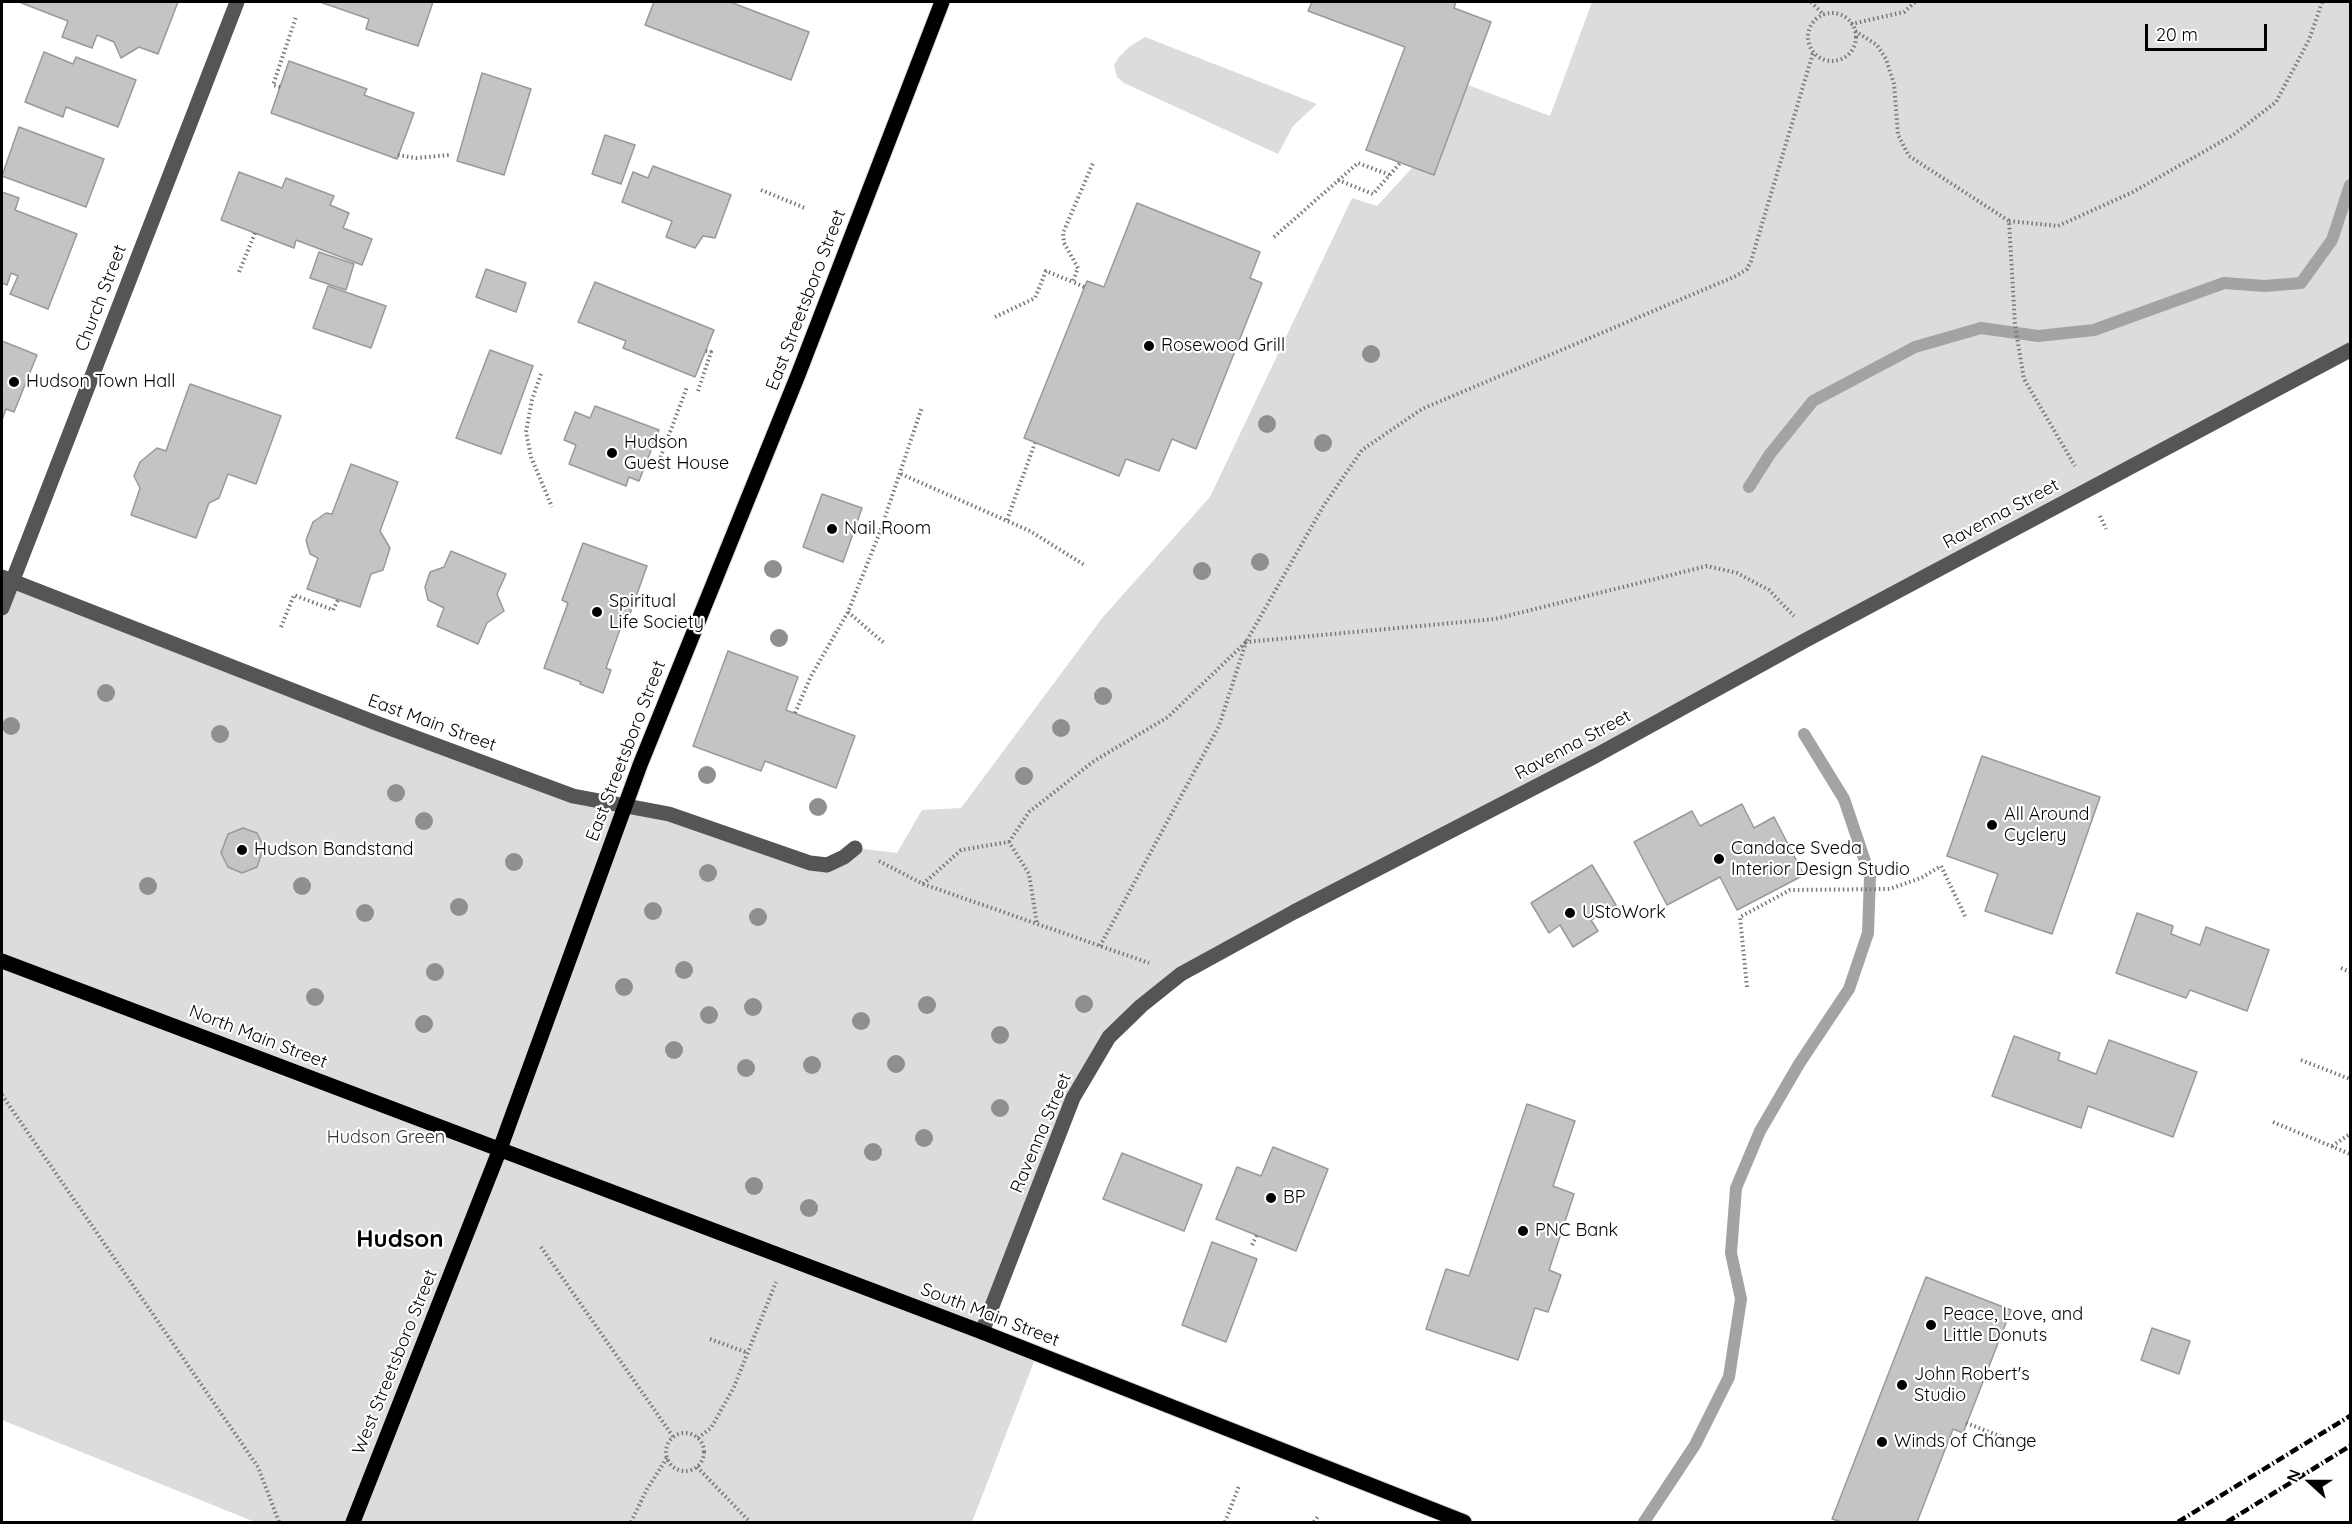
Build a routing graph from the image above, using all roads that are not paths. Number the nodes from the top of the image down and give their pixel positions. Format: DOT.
graph roads {
  1 [pos="237,2"];
  2 [pos="942,2"];
  3 [pos="2350,350"];
  4 [pos="7,579"];
  5 [pos="2,608"];
  6 [pos="624,806"];
  7 [pos="855,848"];
  8 [pos="2,961"];
  9 [pos="500,1149"];
  10 [pos="982,1332"];
  11 [pos="353,1522"];
  12 [pos="1464,1522"];
  1 -- 4 [label="street, Church Street"];
  2 -- 6 [label="main road, East Streetsboro Street"];
  3 -- 10 [label="street, Ravenna Street"];
  4 -- 5 [label="street, Church Street"];
  4 -- 6 [label="street, East Main Street"];
  6 -- 7 [label="street, East Main Street"];
  6 -- 9 [label="main road, East Streetsboro Street"];
  8 -- 9 [label="main road, North Main Street"];
  9 -- 10 [label="main road, South Main Street"];
  9 -- 11 [label="main road, West Streetsboro Street"];
  10 -- 12 [label="main road, South Main Street"];
}
